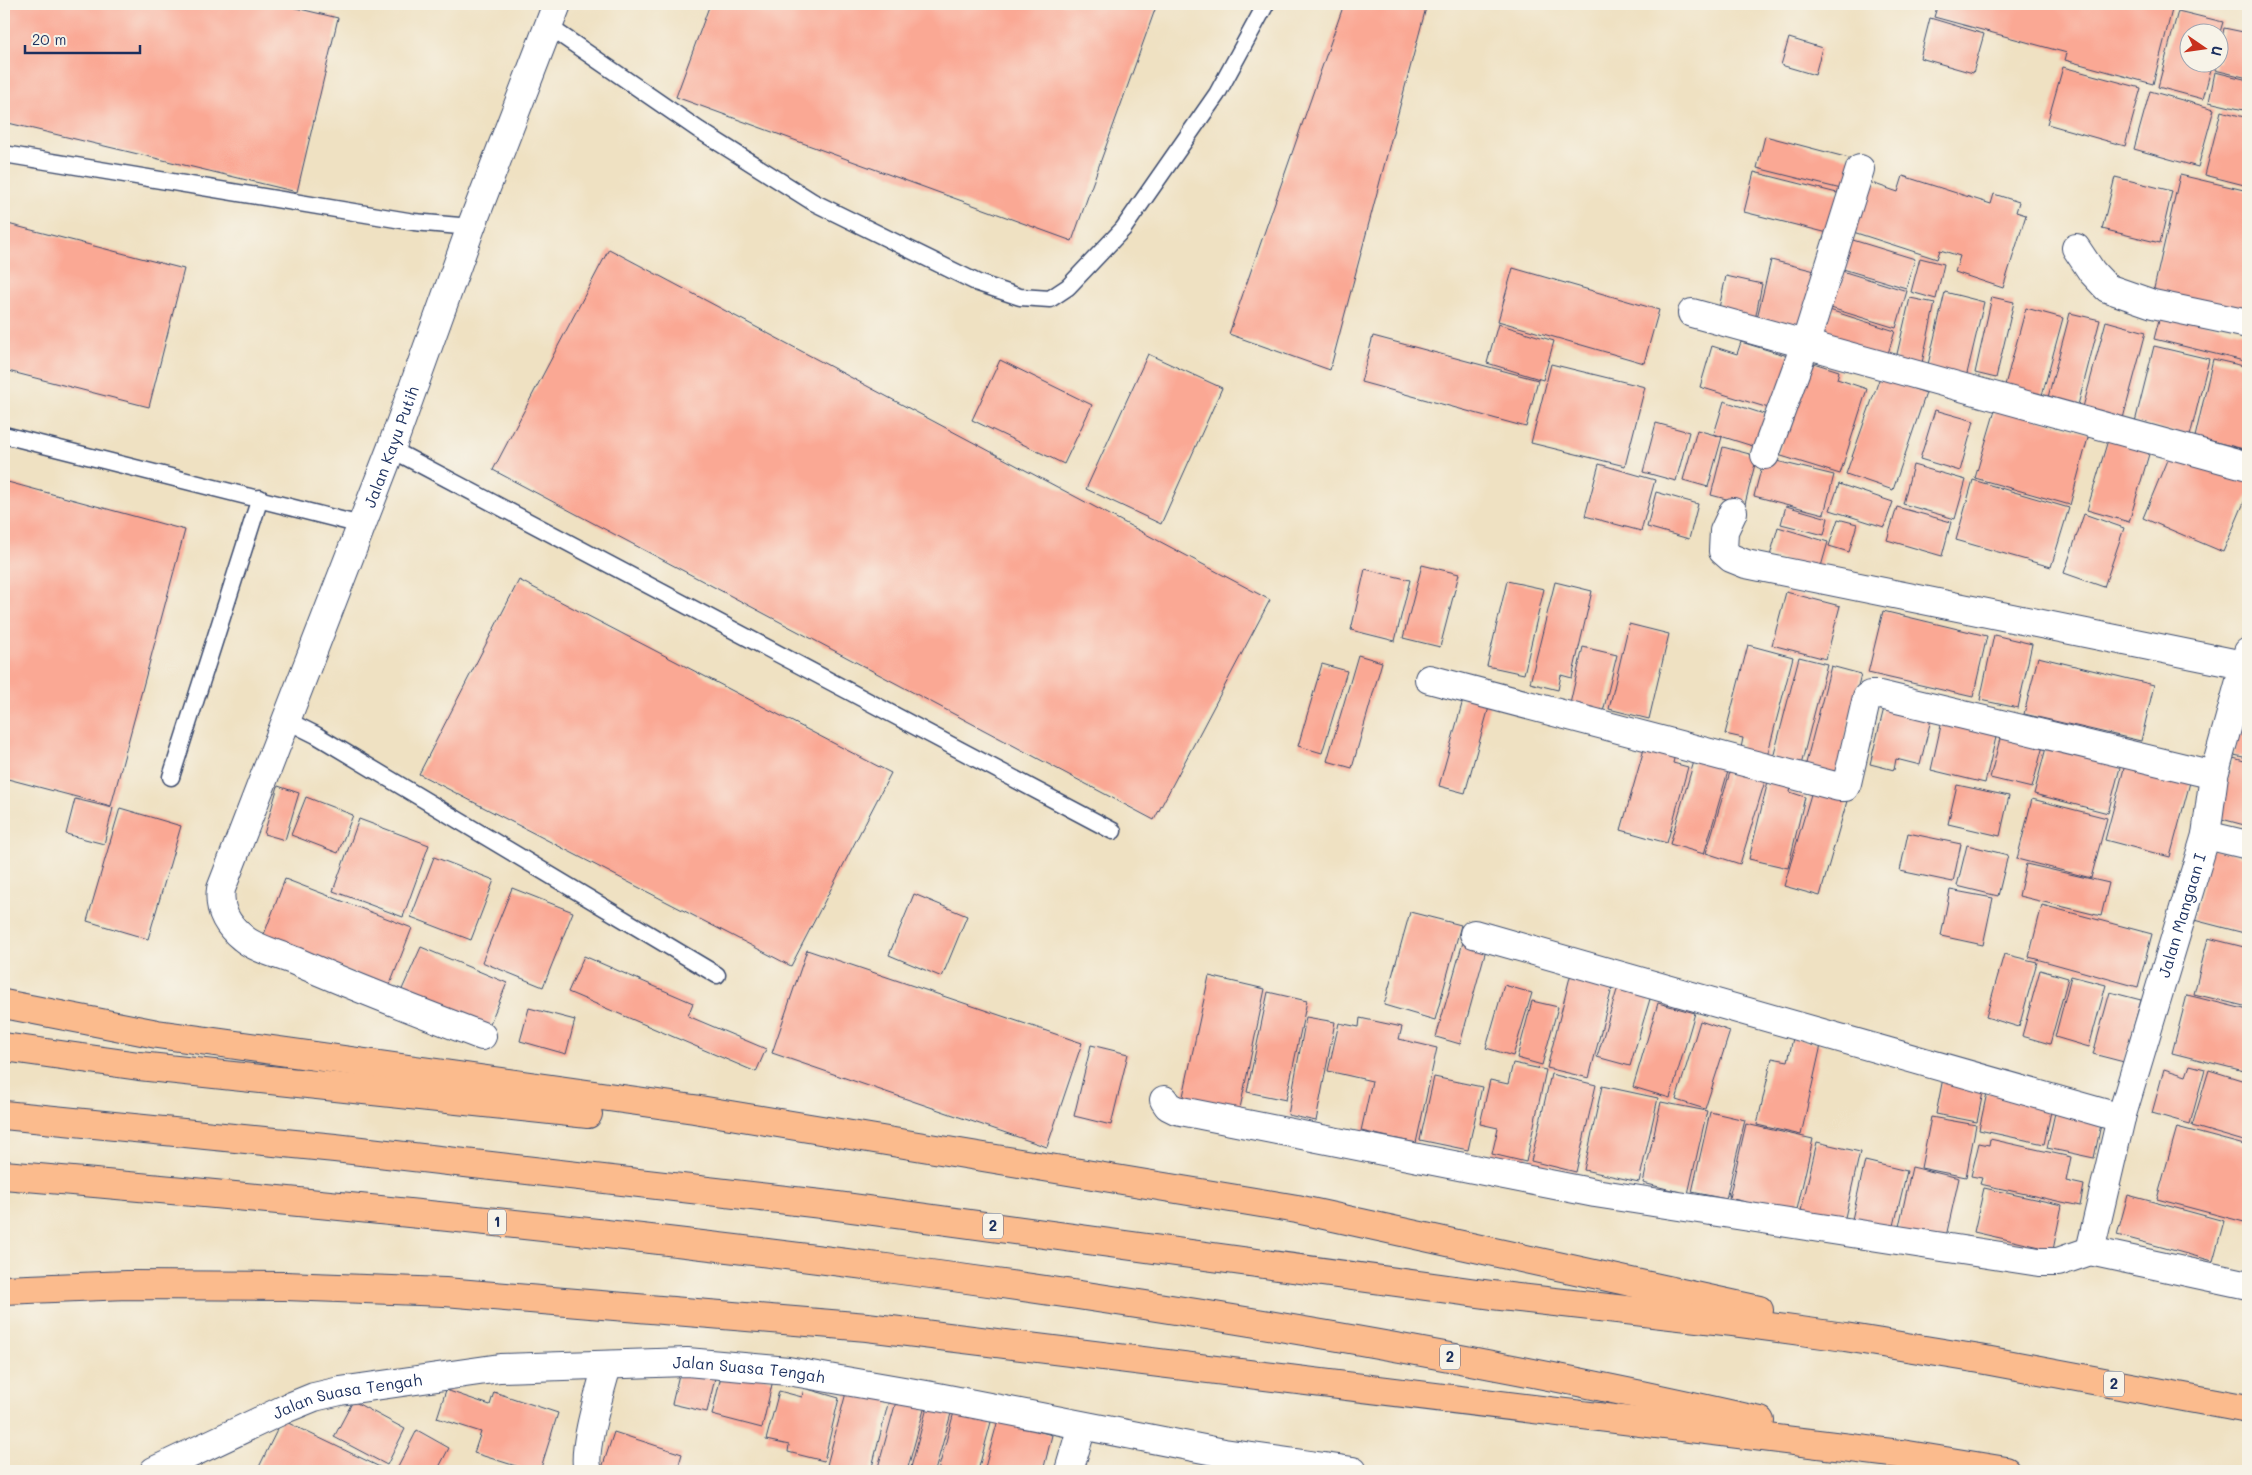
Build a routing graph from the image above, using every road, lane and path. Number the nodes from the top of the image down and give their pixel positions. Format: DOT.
graph roads {
  1 [pos="1266,4"];
  2 [pos="552,15"];
  3 [pos="4,154"];
  4 [pos="1860,169"];
  5 [pos="471,227"];
  6 [pos="2076,248"];
  7 [pos="1692,313"];
  8 [pos="2248,324"];
  9 [pos="1805,345"];
  10 [pos="4,435"];
  11 [pos="391,448"];
  12 [pos="1766,455"];
  13 [pos="2248,466"];
  14 [pos="260,498"];
  15 [pos="1733,512"];
  16 [pos="361,525"];
  17 [pos="2246,658"];
  18 [pos="1429,679"];
  19 [pos="288,721"];
  20 [pos="2214,775"];
  21 [pos="171,777"];
  22 [pos="1113,831"];
  23 [pos="2206,835"];
  24 [pos="2248,845"];
  25 [pos="1474,934"];
  26 [pos="717,975"];
  27 [pos="4,1004"];
  28 [pos="482,1036"];
  29 [pos="4,1046"];
  30 [pos="1164,1100"];
  31 [pos="4,1115"];
  32 [pos="2121,1118"];
  33 [pos="958,1154"];
  34 [pos="4,1175"];
  35 [pos="2090,1251"];
  36 [pos="988,1283"];
  37 [pos="2248,1286"];
  38 [pos="4,1290"];
  39 [pos="1980,1359"];
  40 [pos="607,1366"];
  41 [pos="2248,1409"];
  42 [pos="1082,1426"];
  43 [pos="1908,1455"];
  44 [pos="154,1471"];
  45 [pos="588,1471"];
  46 [pos="1069,1471"];
  47 [pos="1353,1471"];
  48 [pos="2006,1471"];
  1 -- 2 [label="lane"];
  2 -- 5 [label="street, Jalan Kayu Putih"];
  3 -- 5 [label="lane"];
  4 -- 9 [label="street"];
  5 -- 11 [label="street, Jalan Kayu Putih"];
  6 -- 8 [label="street"];
  7 -- 9 [label="street"];
  9 -- 12 [label="street"];
  9 -- 13 [label="street"];
  10 -- 14 [label="lane"];
  11 -- 16 [label="street, Jalan Kayu Putih"];
  11 -- 22 [label="lane"];
  14 -- 16 [label="lane"];
  14 -- 21 [label="lane"];
  15 -- 17 [label="street"];
  16 -- 19 [label="street, Jalan Kayu Putih"];
  17 -- 20 [label="street, Jalan Mangaan I"];
  18 -- 20 [label="street"];
  19 -- 26 [label="lane"];
  19 -- 28 [label="street, Jalan Kayu Putih"];
  20 -- 23 [label="street, Jalan Mangaan I"];
  23 -- 24 [label="street"];
  23 -- 32 [label="street, Jalan Mangaan I"];
  25 -- 32 [label="street"];
  27 -- 33 [label="highway"];
  29 -- 33 [label="highway"];
  30 -- 35 [label="street"];
  31 -- 39 [label="highway, 2"];
  32 -- 35 [label="street, Jalan Mangaan I"];
  33 -- 39 [label="highway"];
  34 -- 36 [label="highway, 1"];
  35 -- 37 [label="street"];
  36 -- 43 [label="highway, 2"];
  38 -- 43 [label="highway"];
  39 -- 41 [label="highway, 2"];
  40 -- 42 [label="street, Jalan Suasa Tengah"];
  40 -- 44 [label="street, Jalan Suasa Tengah"];
  40 -- 45 [label="street"];
  42 -- 46 [label="street"];
  42 -- 47 [label="street, Jalan Suasa Tengah"];
  43 -- 48 [label="highway, 2"];
}
